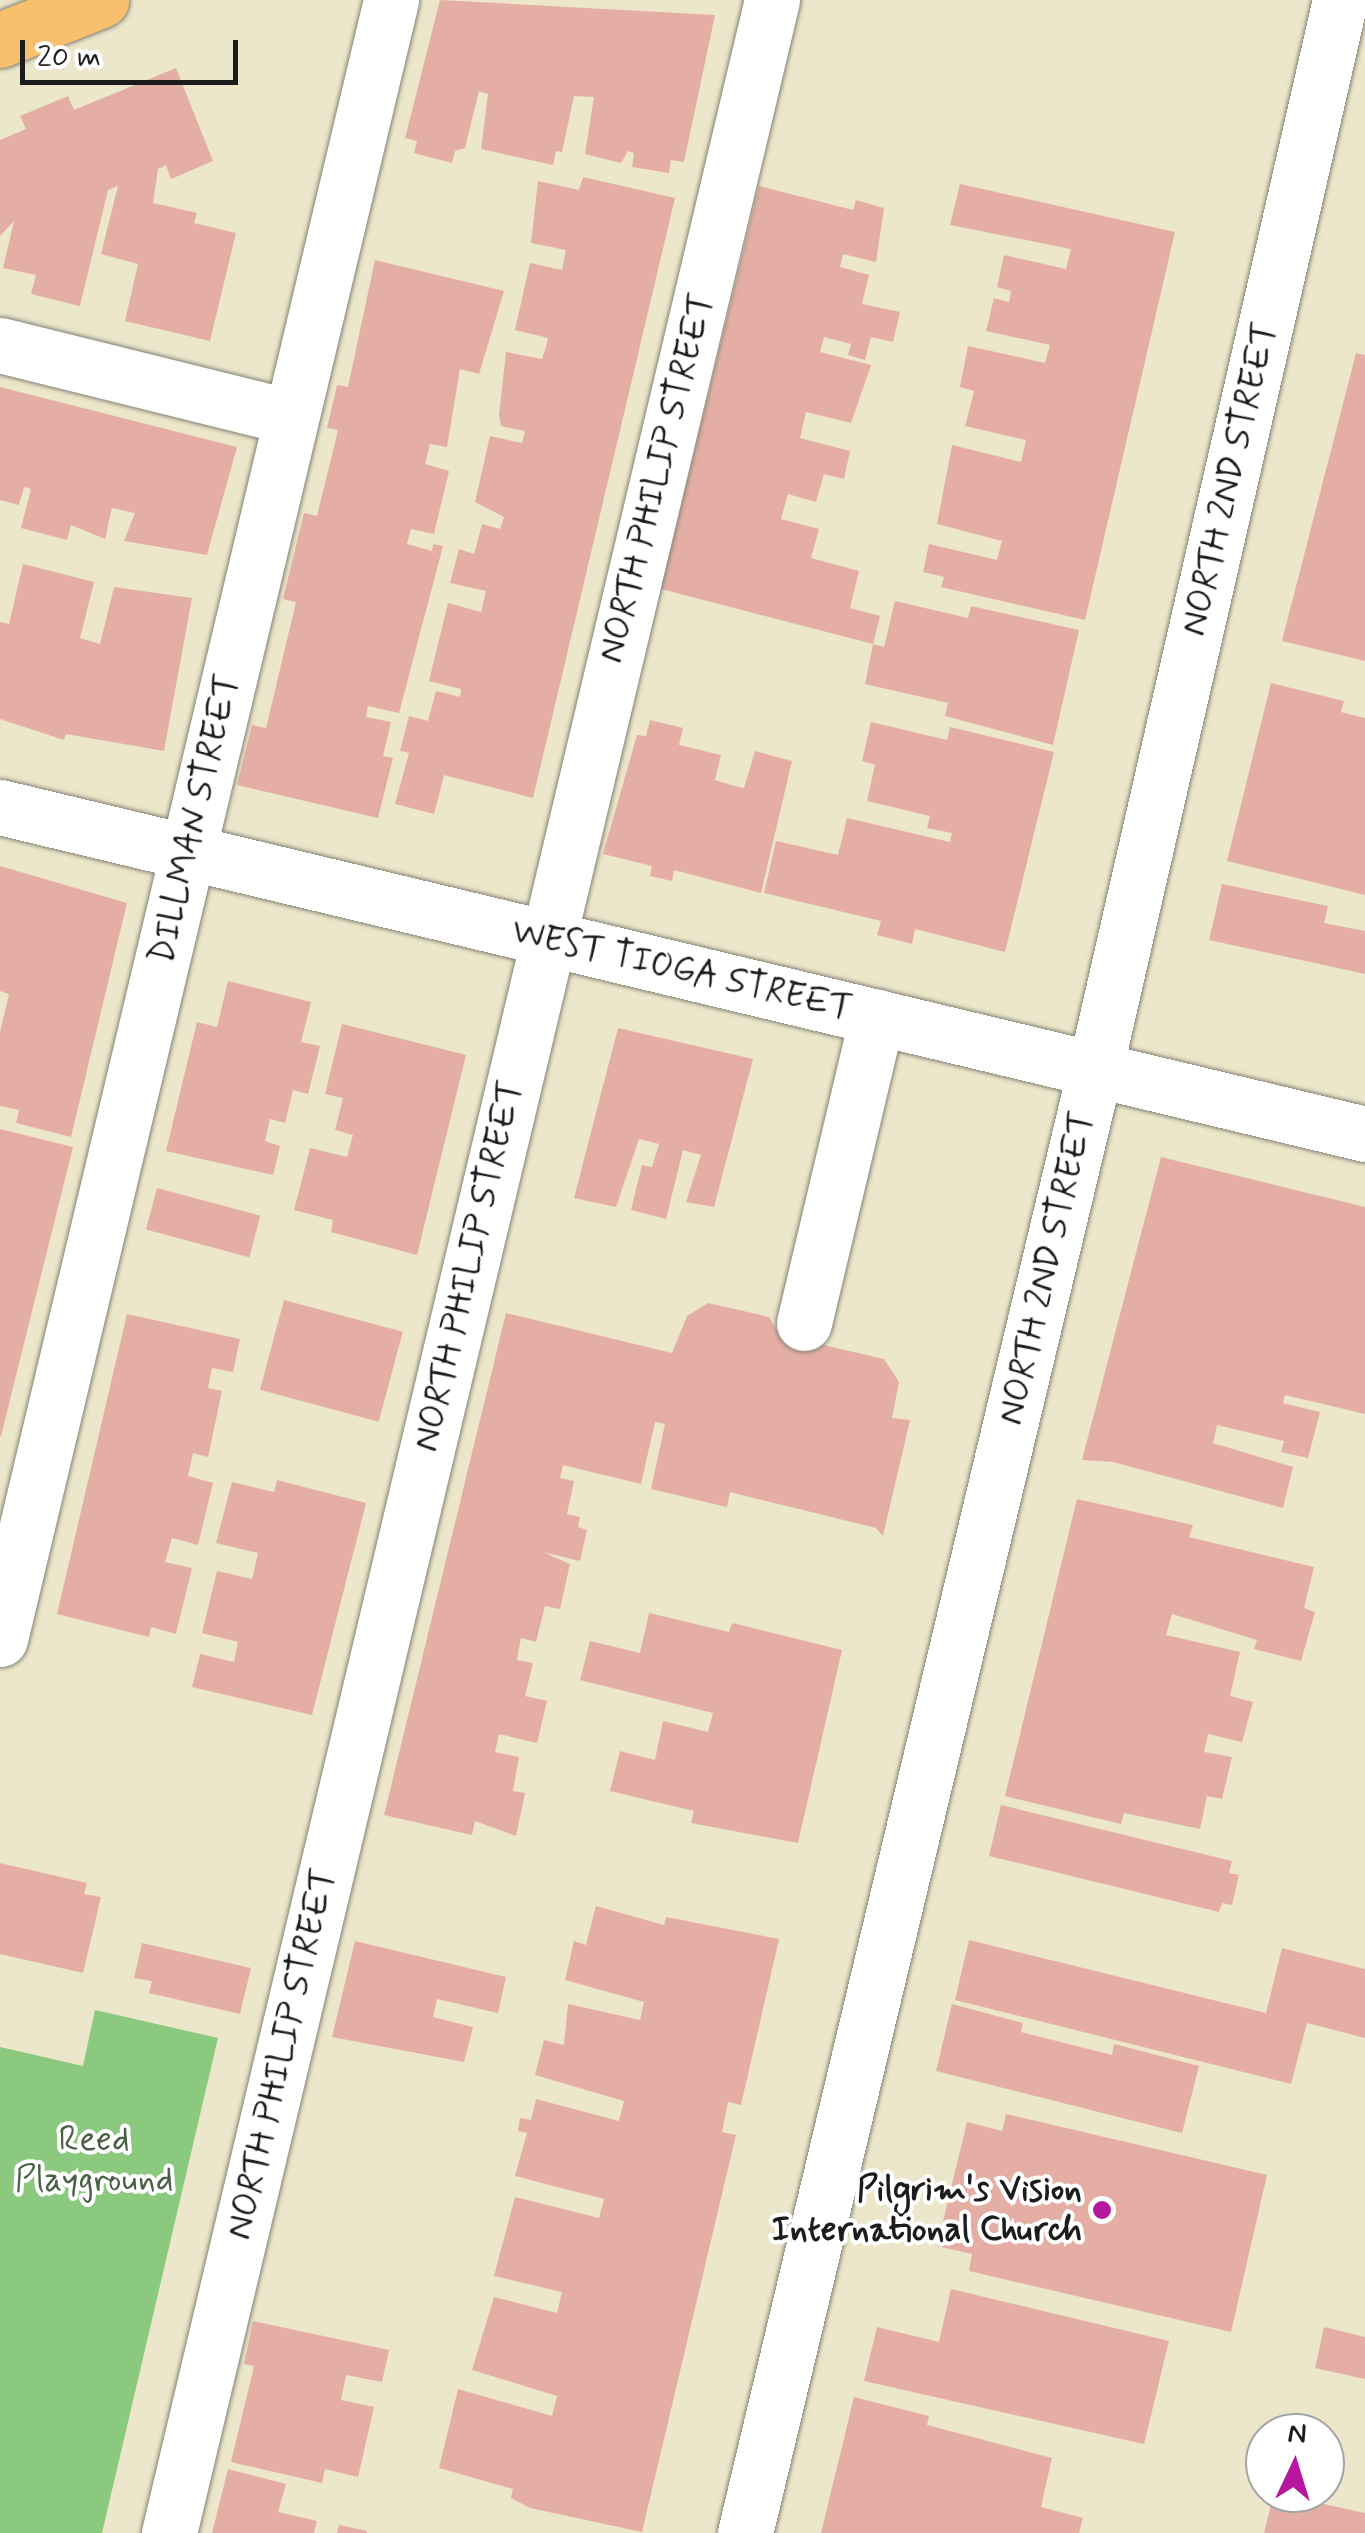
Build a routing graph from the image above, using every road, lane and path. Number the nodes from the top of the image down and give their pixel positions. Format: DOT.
graph roads {
  1 [pos="101,0"];
  2 [pos="391,0"];
  3 [pos="772,0"];
  4 [pos="1340,0"];
  5 [pos="0,40"];
  6 [pos="0,345"];
  7 [pos="290,417"];
  8 [pos="0,806"];
  9 [pos="188,853"];
  10 [pos="547,938"];
  11 [pos="877,1017"];
  12 [pos="1095,1068"];
  13 [pos="1365,1134"];
  14 [pos="804,1323"];
  15 [pos="0,1639"];
  16 [pos="169,2533"];
  17 [pos="745,2533"];
  1 -- 5 [label="main road"];
  2 -- 7 [label="street, DILLMAN STREET"];
  3 -- 10 [label="street, NORTH PHILIP STREET"];
  4 -- 12 [label="street, NORTH 2ND STREET"];
  6 -- 7 [label="street"];
  7 -- 9 [label="street, DILLMAN STREET"];
  8 -- 9 [label="street, WEST TIOGA STREET"];
  9 -- 10 [label="street, WEST TIOGA STREET"];
  9 -- 15 [label="street, DILLMAN STREET"];
  10 -- 11 [label="street, WEST TIOGA STREET"];
  10 -- 16 [label="street, NORTH PHILIP STREET"];
  11 -- 12 [label="street, WEST TIOGA STREET"];
  11 -- 14 [label="street"];
  12 -- 13 [label="street, WEST TIOGA STREET"];
  12 -- 17 [label="street, NORTH 2ND STREET"];
}
